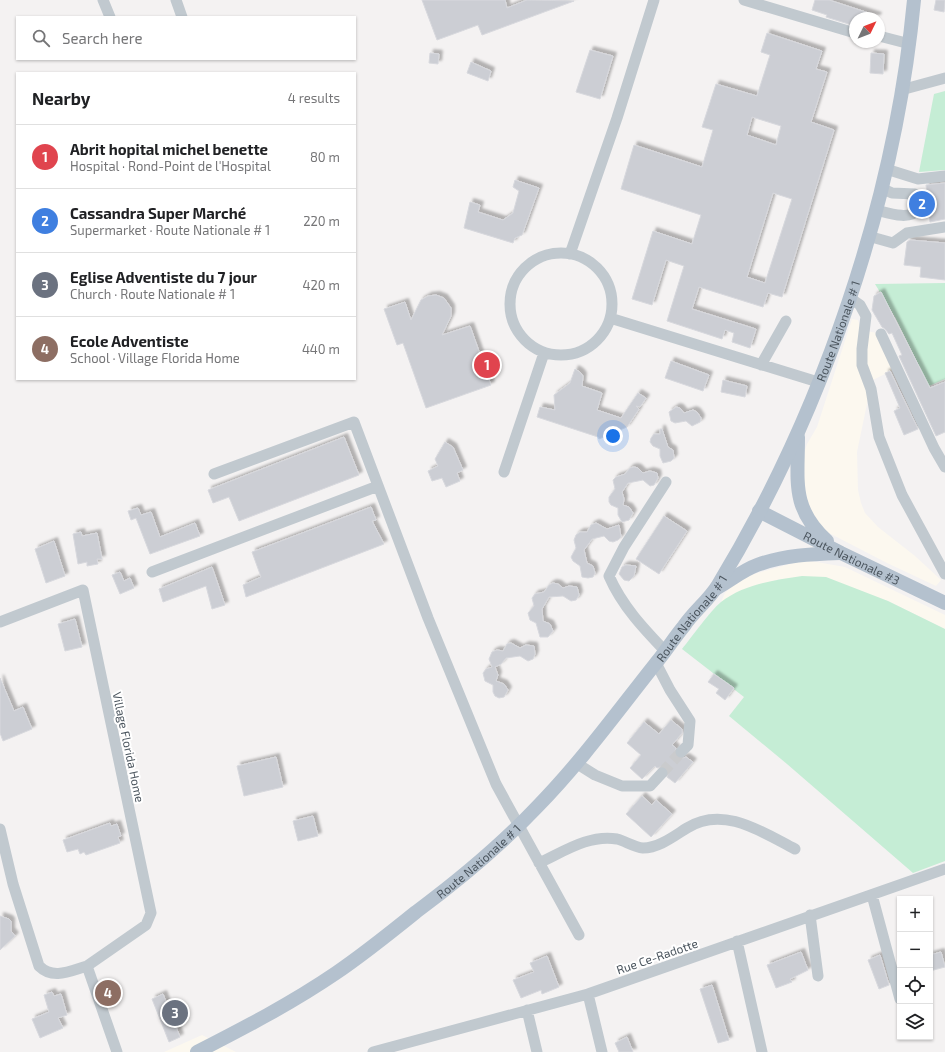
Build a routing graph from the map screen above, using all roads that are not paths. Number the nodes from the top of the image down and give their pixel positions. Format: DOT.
graph roads {
  1 [pos="103,0"];
  2 [pos="176,0"];
  3 [pos="654,0"];
  4 [pos="744,0"];
  5 [pos="914,0"];
  6 [pos="110,16"];
  7 [pos="182,16"];
  8 [pos="849,30"];
  9 [pos="885,38"];
  10 [pos="910,44"];
  11 [pos="945,78"];
  12 [pos="901,90"];
  13 [pos="886,169"];
  14 [pos="945,176"];
  15 [pos="881,188"];
  16 [pos="876,210"];
  17 [pos="945,227"];
  18 [pos="868,236"];
  19 [pos="570,254"];
  20 [pos="850,298"];
  21 [pos="610,318"];
  22 [pos="786,321"];
  23 [pos="880,334"];
  24 [pos="544,352"];
  25 [pos="761,365"];
  26 [pos="818,382"];
  27 [pos="798,433"];
  28 [pos="945,468"];
  29 [pos="504,472"];
  30 [pos="214,474"];
  31 [pos="666,482"];
  32 [pos="378,486"];
  33 [pos="759,511"];
  34 [pos="841,553"];
  35 [pos="152,572"];
  36 [pos="945,574"];
  37 [pos="716,588"];
  38 [pos="945,604"];
  39 [pos="0,622"];
  40 [pos="666,652"];
  41 [pos="656,663"];
  42 [pos="681,752"];
  43 [pos="576,763"];
  44 [pos="662,773"];
  45 [pos="518,826"];
  46 [pos="0,829"];
  47 [pos="795,848"];
  48 [pos="539,863"];
  49 [pos="945,869"];
  50 [pos="872,895"];
  51 [pos="810,915"];
  52 [pos="580,935"];
  53 [pos="737,941"];
  54 [pos="87,966"];
  55 [pos="818,976"];
  56 [pos="897,988"];
  57 [pos="588,994"];
  58 [pos="527,1010"];
  59 [pos="117,1052"];
  60 [pos="197,1052"];
  61 [pos="373,1052"];
  62 [pos="537,1052"];
  63 [pos="602,1052"];
  64 [pos="762,1052"];
  1 -- 6 [label="street"];
  2 -- 7 [label="street"];
  3 -- 19 [label="street"];
  4 -- 8 [label="street"];
  5 -- 10 [label="main road, Route Nationale # 1"];
  9 -- 10 [label="street"];
  10 -- 12 [label="main road, Route Nationale # 1"];
  11 -- 12 [label="street"];
  12 -- 13 [label="main road, Route Nationale # 1"];
  13 -- 14 [label="street"];
  13 -- 15 [label="main road, Route Nationale # 1"];
  15 -- 16 [label="main road, Route Nationale # 1"];
  15 -- 16 [label="street"];
  16 -- 18 [label="main road, Route Nationale # 1"];
  17 -- 18 [label="street"];
  18 -- 20 [label="main road, Route Nationale # 1"];
  19 -- 21 [label="street"];
  19 -- 24 [label="street"];
  20 -- 26 [label="main road, Route Nationale # 1"];
  20 -- 36 [label="street"];
  21 -- 24 [label="street"];
  21 -- 25 [label="street"];
  22 -- 25 [label="street"];
  23 -- 28 [label="street"];
  24 -- 29 [label="street"];
  25 -- 26 [label="street"];
  26 -- 27 [label="main road, Route Nationale # 1"];
  27 -- 33 [label="main road, Route Nationale # 1"];
  27 -- 34 [label="main road"];
  30 -- 32 [label="street"];
  31 -- 40 [label="street"];
  32 -- 35 [label="street"];
  32 -- 45 [label="street"];
  33 -- 34 [label="main road, Route Nationale #3"];
  33 -- 37 [label="main road, Route Nationale # 1"];
  34 -- 37 [label="main road"];
  34 -- 38 [label="main road, Route Nationale #3"];
  37 -- 40 [label="main road, Route Nationale # 1"];
  39 -- 54 [label="street, Village Florida Home"];
  40 -- 41 [label="main road, Route Nationale # 1"];
  41 -- 42 [label="street"];
  41 -- 43 [label="main road, Route Nationale # 1"];
  43 -- 44 [label="street"];
  43 -- 45 [label="main road, Route Nationale # 1"];
  45 -- 48 [label="street"];
  45 -- 60 [label="main road, Route Nationale # 1"];
  46 -- 54 [label="street, Village Florida Home"];
  47 -- 48 [label="street"];
  48 -- 52 [label="street"];
  49 -- 50 [label="street, Rue Ce-Radotte"];
  50 -- 51 [label="street, Rue Ce-Radotte"];
  50 -- 56 [label="street"];
  51 -- 53 [label="street, Rue Ce-Radotte"];
  51 -- 55 [label="street"];
  53 -- 57 [label="street, Rue Ce-Radotte"];
  53 -- 64 [label="street"];
  54 -- 59 [label="street"];
  57 -- 58 [label="street, Rue Ce-Radotte"];
  57 -- 63 [label="street"];
  58 -- 61 [label="street, Rue Ce-Radotte"];
  58 -- 62 [label="street"];
}
